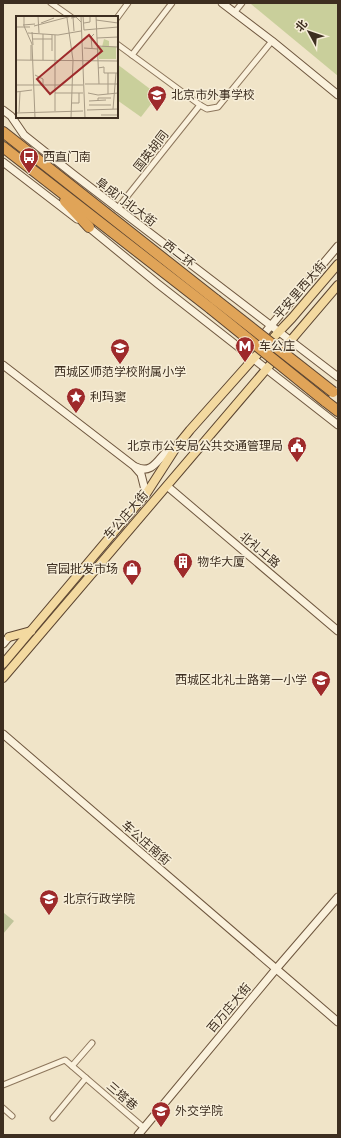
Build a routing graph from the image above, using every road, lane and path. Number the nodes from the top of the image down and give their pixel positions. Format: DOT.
graph roads {
  1 [pos="51,3"];
  2 [pos="128,3"];
  3 [pos="172,3"];
  4 [pos="222,3"];
  5 [pos="242,3"];
  6 [pos="234,13"];
  7 [pos="70,16"];
  8 [pos="118,17"];
  9 [pos="272,42"];
  10 [pos="118,45"];
  11 [pos="132,55"];
  12 [pos="338,95"];
  13 [pos="200,105"];
  14 [pos="3,110"];
  15 [pos="3,132"];
  16 [pos="3,147"];
  17 [pos="3,162"];
  18 [pos="43,178"];
  19 [pos="118,209"];
  20 [pos="89,227"];
  21 [pos="338,246"];
  22 [pos="338,264"];
  23 [pos="338,285"];
  24 [pos="213,304"];
  25 [pos="271,325"];
  26 [pos="279,332"];
  27 [pos="291,340"];
  28 [pos="250,356"];
  29 [pos="3,365"];
  30 [pos="267,369"];
  31 [pos="338,377"];
  32 [pos="335,394"];
  33 [pos="338,411"];
  34 [pos="338,424"];
  35 [pos="177,446"];
  36 [pos="134,466"];
  37 [pos="167,486"];
  38 [pos="146,494"];
  39 [pos="338,630"];
  40 [pos="31,631"];
  41 [pos="9,637"];
  42 [pos="3,644"];
  43 [pos="3,664"];
  44 [pos="3,678"];
  45 [pos="3,734"];
  46 [pos="338,897"];
  47 [pos="276,969"];
  48 [pos="338,1022"];
  49 [pos="92,1043"];
  50 [pos="72,1066"];
  51 [pos="86,1078"];
  52 [pos="3,1085"];
  53 [pos="3,1108"];
  54 [pos="12,1116"];
  55 [pos="53,1118"];
  56 [pos="144,1128"];
  57 [pos="138,1135"];
  1 -- 7 [label="street"];
  2 -- 8 [label="street"];
  3 -- 11 [label="street"];
  4 -- 6 [label="street"];
  5 -- 6 [label="street"];
  6 -- 9 [label="street"];
  9 -- 12 [label="street"];
  9 -- 13 [label="street"];
  10 -- 11 [label="street"];
  11 -- 13 [label="street"];
  13 -- 19 [label="street, 国英胡同"];
  14 -- 19 [label="street, 阜成门北大街"];
  15 -- 24 [label="highway, 西二环"];
  16 -- 18 [label="highway, 西二环"];
  17 -- 20 [label="street"];
  18 -- 20 [label="highway"];
  18 -- 24 [label="highway, 西二环"];
  19 -- 25 [label="street, 阜成门北大街"];
  20 -- 28 [label="street"];
  21 -- 25 [label="street"];
  22 -- 26 [label="main road, 平安里西大街"];
  23 -- 27 [label="main road"];
  24 -- 32 [label="highway, 西二环, bridge"];
  24 -- 33 [label="highway, 西二环, bridge"];
  25 -- 26 [label="street, 阜成门北大街"];
  25 -- 28 [label="street"];
  26 -- 27 [label="street, 阜成门北大街"];
  26 -- 28 [label="main road, 平安里西大街"];
  27 -- 30 [label="main road, 车公庄大街"];
  27 -- 31 [label="street, 阜成门北大街"];
  28 -- 30 [label="street"];
  28 -- 35 [label="main road, 车公庄大街"];
  29 -- 36 [label="street"];
  30 -- 34 [label="street"];
  30 -- 37 [label="main road, 车公庄大街"];
  35 -- 36 [label="street"];
  35 -- 38 [label="main road, 车公庄大街"];
  36 -- 38 [label="street"];
  37 -- 39 [label="street, 北礼士路"];
  37 -- 44 [label="main road, 车公庄大街"];
  38 -- 40 [label="main road, 车公庄大街"];
  40 -- 41 [label="main road"];
  40 -- 43 [label="main road, 车公庄大街"];
  41 -- 42 [label="street"];
  45 -- 47 [label="street, 车公庄南街"];
  46 -- 47 [label="street, 百万庄大街"];
  47 -- 48 [label="street, 车公庄南街"];
  47 -- 56 [label="street, 百万庄大街"];
  49 -- 50 [label="street"];
  50 -- 51 [label="street, 三塔巷"];
  50 -- 52 [label="street"];
  51 -- 55 [label="street"];
  51 -- 56 [label="street, 三塔巷"];
  53 -- 54 [label="street"];
  56 -- 57 [label="street, 百万庄大街"];
}
